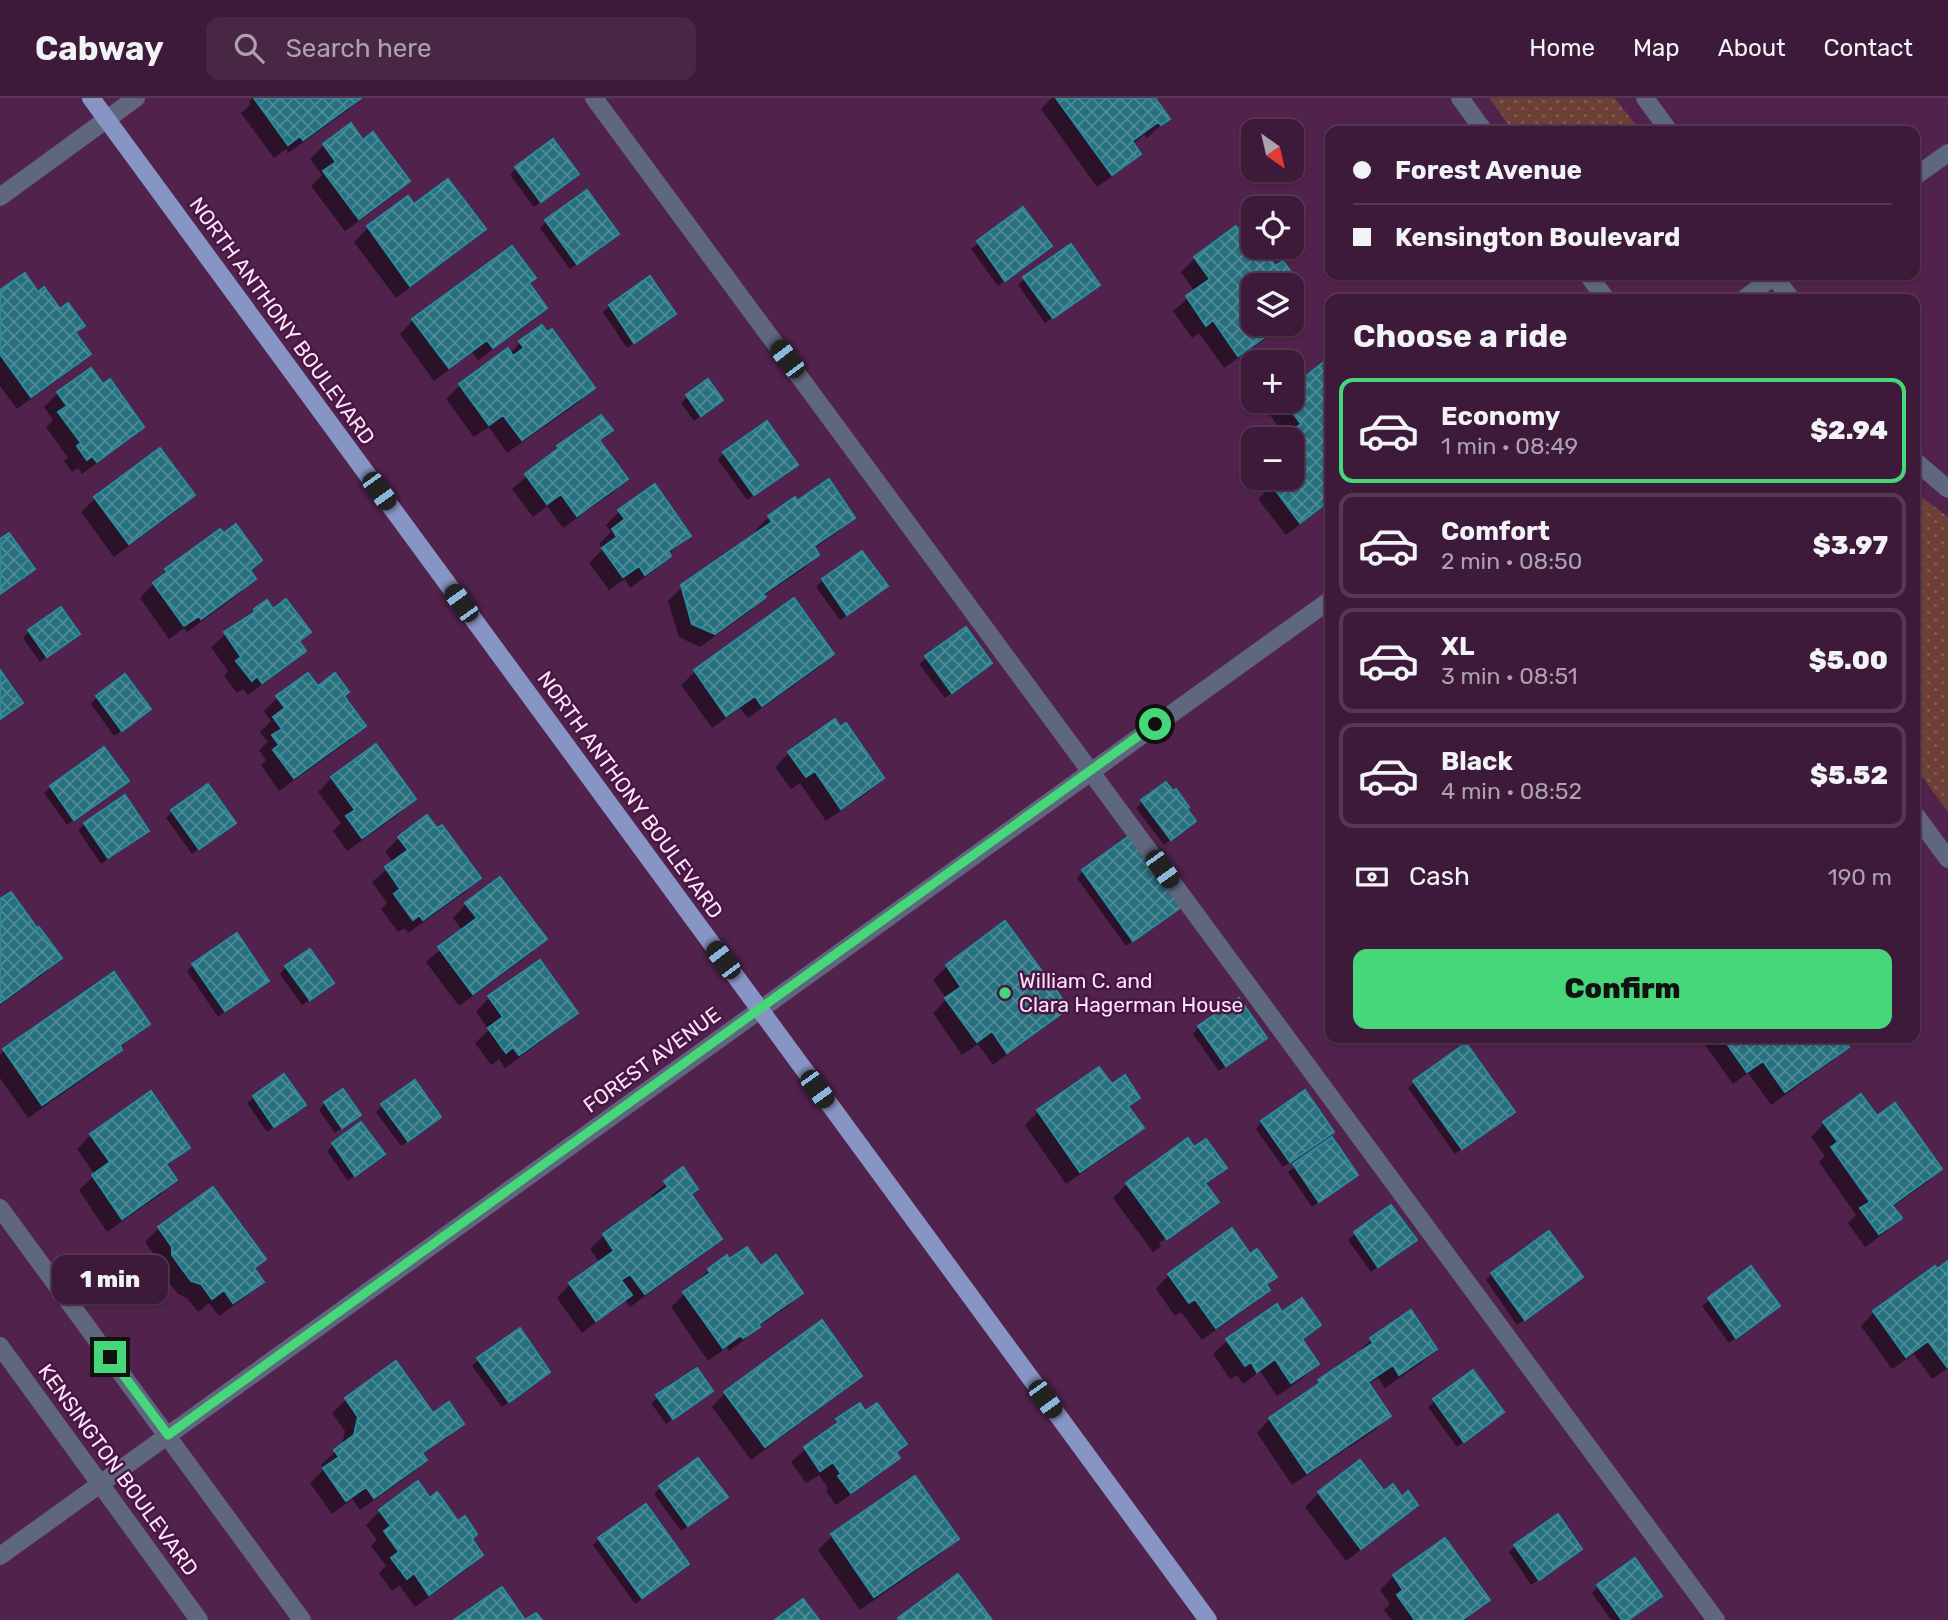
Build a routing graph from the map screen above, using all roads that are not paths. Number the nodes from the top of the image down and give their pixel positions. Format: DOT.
graph roads {
  1 [pos="91,98"];
  2 [pos="136,98"];
  3 [pos="594,98"];
  4 [pos="1460,98"];
  5 [pos="1645,98"];
  6 [pos="106,119"];
  7 [pos="1480,126"];
  8 [pos="1665,126"];
  9 [pos="1948,153"];
  10 [pos="1920,173"];
  11 [pos="0,197"];
  12 [pos="1768,280"];
  13 [pos="1750,294"];
  14 [pos="1920,465"];
  15 [pos="1948,489"];
  16 [pos="1325,604"];
  17 [pos="1089,771"];
  18 [pos="1920,821"];
  19 [pos="1948,859"];
  20 [pos="759,1010"];
  21 [pos="0,1208"];
  22 [pos="0,1346"];
  23 [pos="168,1435"];
  24 [pos="101,1484"];
  25 [pos="0,1556"];
  26 [pos="199,1620"];
  27 [pos="302,1620"];
  28 [pos="1208,1620"];
  29 [pos="1716,1620"];
  1 -- 6 [label="main road, NORTH ANTHONY BOULEVARD"];
  2 -- 6 [label="street"];
  3 -- 17 [label="street"];
  4 -- 7 [label="street"];
  5 -- 8 [label="street"];
  6 -- 11 [label="street"];
  6 -- 20 [label="main road, NORTH ANTHONY BOULEVARD"];
  9 -- 10 [label="street"];
  12 -- 13 [label="street"];
  14 -- 15 [label="street"];
  16 -- 17 [label="street, FOREST AVENUE"];
  17 -- 20 [label="street, FOREST AVENUE"];
  17 -- 29 [label="street"];
  18 -- 19 [label="street"];
  20 -- 23 [label="street, FOREST AVENUE"];
  20 -- 28 [label="main road, NORTH ANTHONY BOULEVARD"];
  21 -- 23 [label="street"];
  22 -- 24 [label="street, KENSINGTON BOULEVARD"];
  23 -- 24 [label="street, FOREST AVENUE"];
  23 -- 27 [label="street"];
  24 -- 25 [label="street, FOREST AVENUE"];
  24 -- 26 [label="street, KENSINGTON BOULEVARD"];
}
